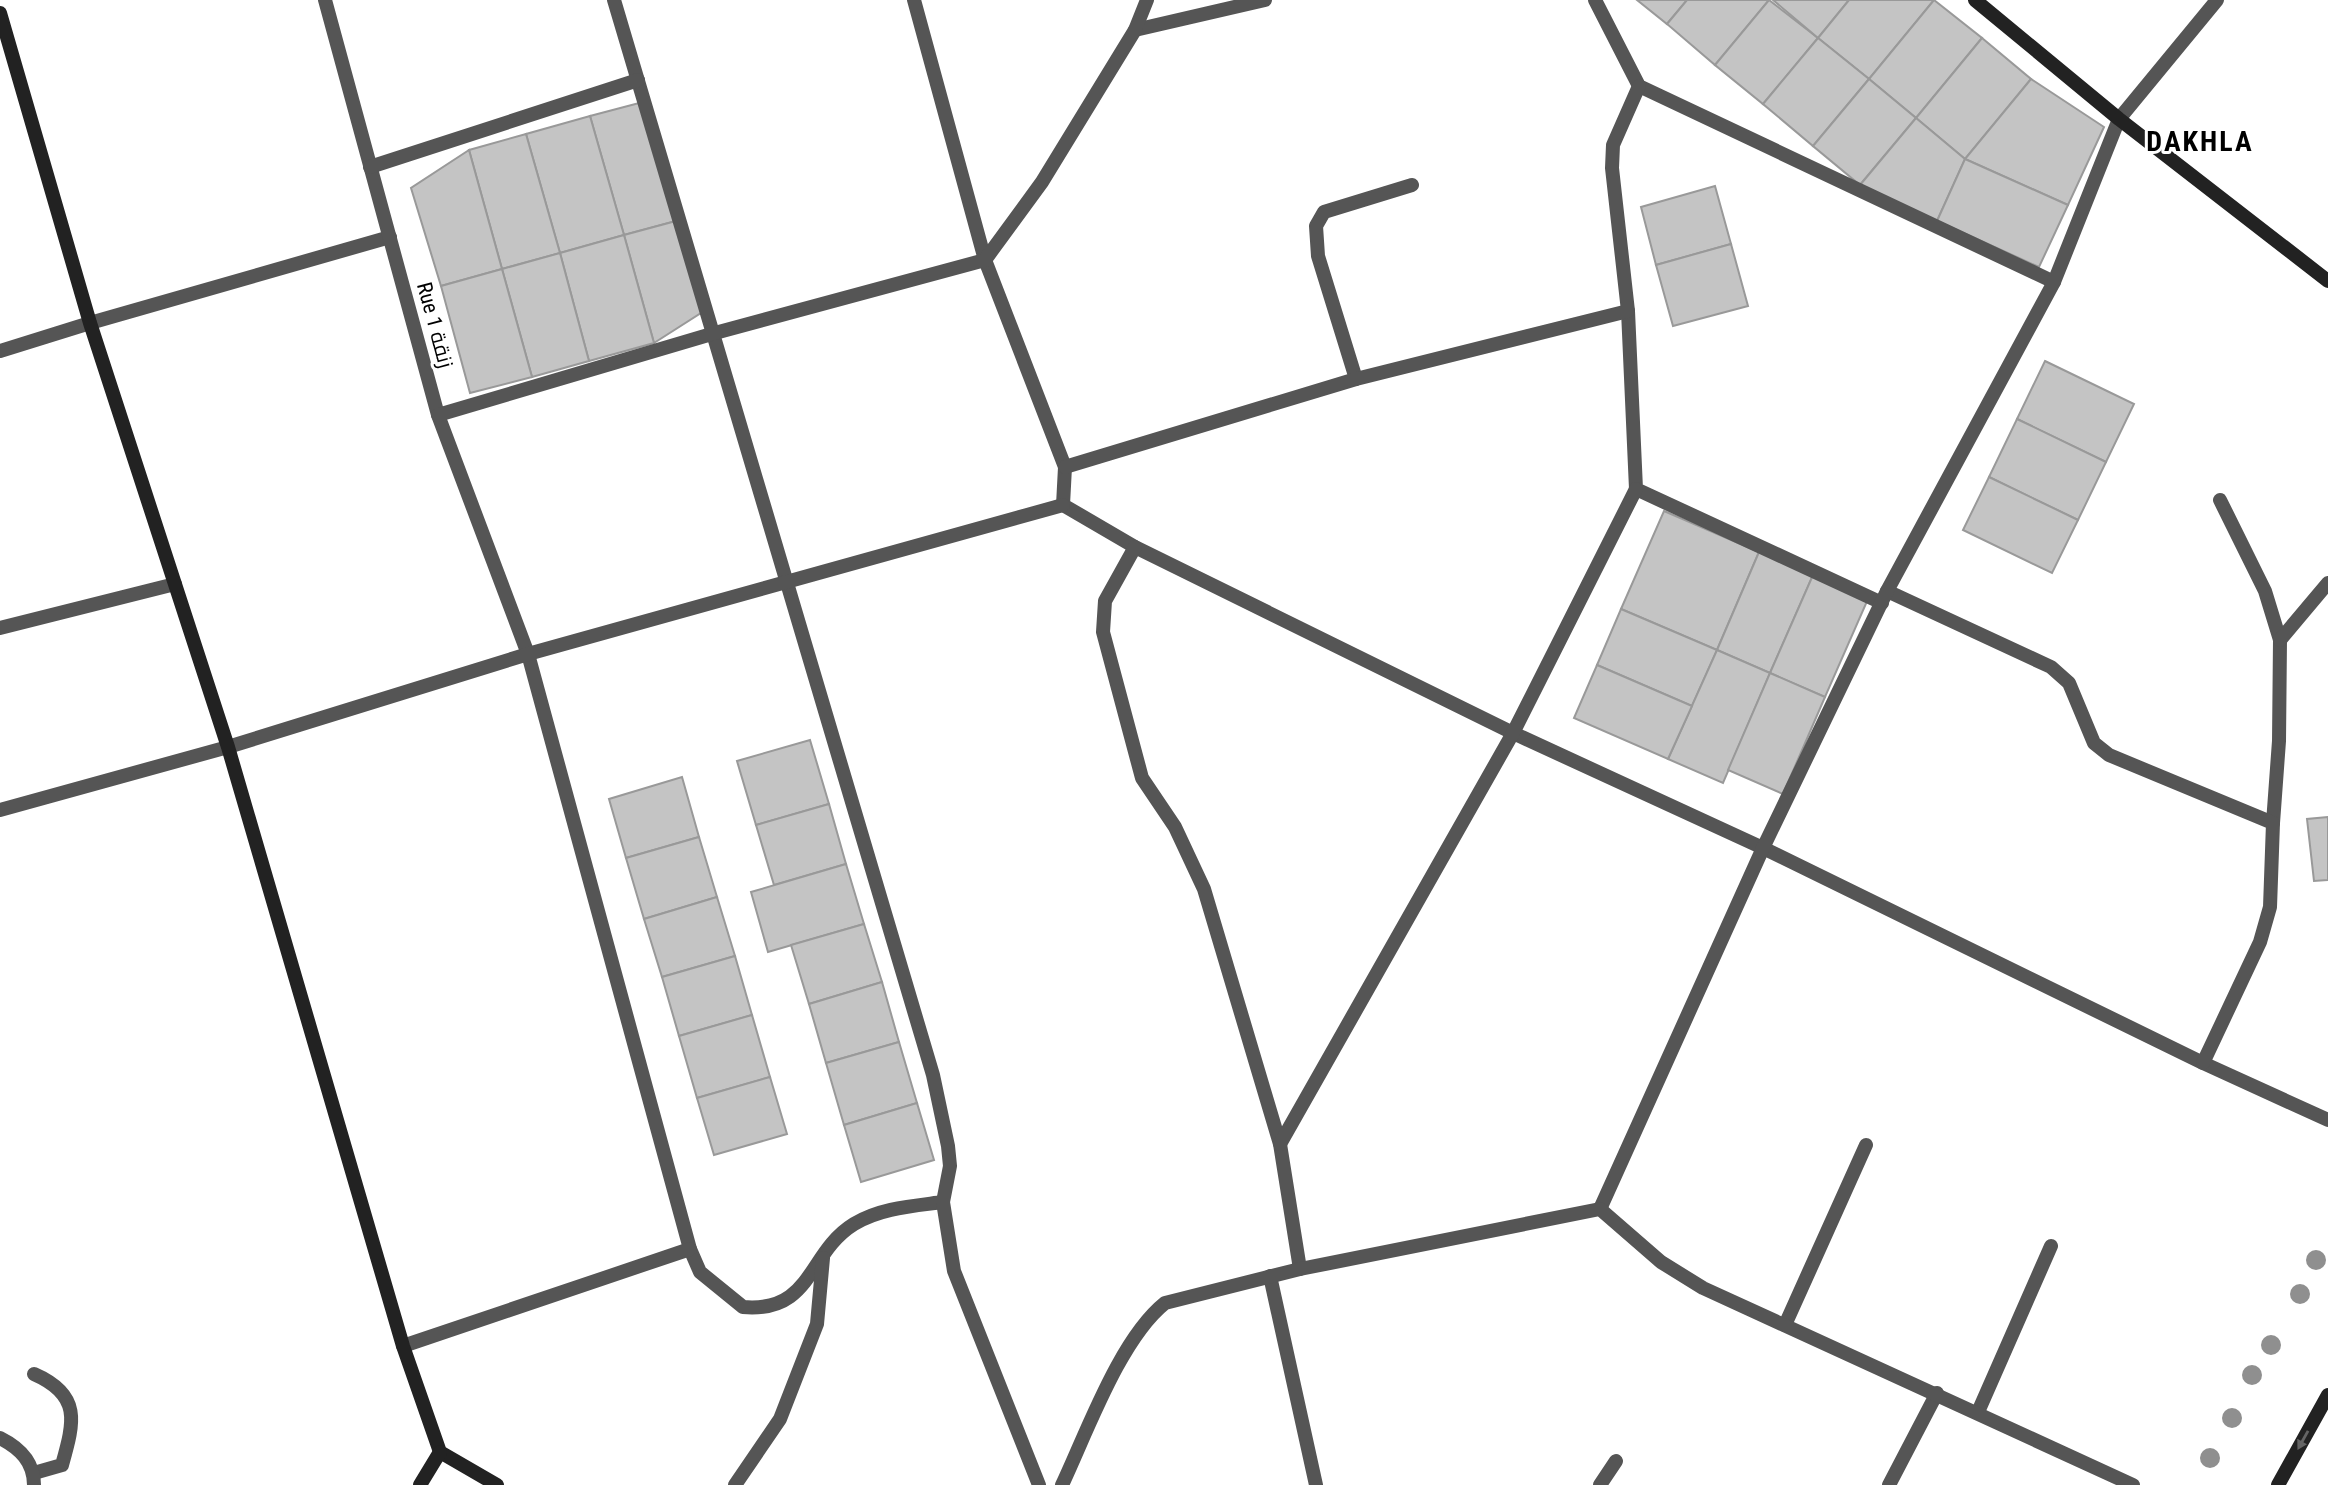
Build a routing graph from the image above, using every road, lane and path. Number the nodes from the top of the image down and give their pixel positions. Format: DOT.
graph roads {
  1 [pos="325,0"];
  2 [pos="614,0"];
  3 [pos="914,0"];
  4 [pos="1147,0"];
  5 [pos="1265,0"];
  6 [pos="1595,0"];
  7 [pos="1975,0"];
  8 [pos="2217,0"];
  9 [pos="0,13"];
  10 [pos="1135,30"];
  11 [pos="638,80"];
  12 [pos="1639,86"];
  13 [pos="2119,119"];
  14 [pos="370,167"];
  15 [pos="1412,184"];
  16 [pos="390,237"];
  17 [pos="985,260"];
  18 [pos="2328,281"];
  19 [pos="2054,282"];
  20 [pos="1628,311"];
  21 [pos="90,323"];
  22 [pos="715,333"];
  23 [pos="0,351"];
  24 [pos="1356,379"];
  25 [pos="438,415"];
  26 [pos="1065,467"];
  27 [pos="1636,489"];
  28 [pos="2220,500"];
  29 [pos="1063,505"];
  30 [pos="1135,547"];
  31 [pos="789,581"];
  32 [pos="2328,583"];
  33 [pos="175,584"];
  34 [pos="1884,597"];
  35 [pos="0,628"];
  36 [pos="2280,640"];
  37 [pos="528,654"];
  38 [pos="1513,733"];
  39 [pos="228,747"];
  40 [pos="0,810"];
  41 [pos="2273,823"];
  42 [pos="1763,848"];
  43 [pos="2203,1063"];
  44 [pos="2328,1120"];
  45 [pos="1280,1144"];
  46 [pos="1866,1145"];
  47 [pos="943,1202"];
  48 [pos="1600,1209"];
  49 [pos="2051,1247"];
  50 [pos="690,1249"];
  51 [pos="823,1257"];
  52 [pos="1300,1269"];
  53 [pos="1270,1276"];
  54 [pos="1785,1325"];
  55 [pos="403,1346"];
  56 [pos="34,1374"];
  57 [pos="1937,1393"];
  58 [pos="2328,1395"];
  59 [pos="1978,1412"];
  60 [pos="0,1437"];
  61 [pos="440,1452"];
  62 [pos="1616,1461"];
  63 [pos="34,1479"];
  64 [pos="420,1485"];
  65 [pos="497,1485"];
  66 [pos="735,1485"];
  67 [pos="1039,1485"];
  68 [pos="1062,1485"];
  69 [pos="1316,1485"];
  70 [pos="1600,1485"];
  71 [pos="1889,1485"];
  72 [pos="2133,1485"];
  73 [pos="2278,1485"];
  1 -- 14 [label="street, Rue 1 زنقة"];
  2 -- 11 [label="street"];
  3 -- 17 [label="street"];
  4 -- 10 [label="street"];
  5 -- 10 [label="street"];
  6 -- 12 [label="street"];
  7 -- 13 [label="street"];
  8 -- 13 [label="street"];
  9 -- 21 [label="street"];
  10 -- 17 [label="street"];
  11 -- 14 [label="street"];
  11 -- 22 [label="street"];
  12 -- 19 [label="street"];
  12 -- 20 [label="street"];
  13 -- 18 [label="street"];
  13 -- 19 [label="street"];
  14 -- 16 [label="street, Rue 1 زنقة"];
  15 -- 24 [label="street"];
  16 -- 21 [label="street"];
  16 -- 25 [label="street, Rue 1 زنقة"];
  17 -- 22 [label="street"];
  17 -- 26 [label="street"];
  19 -- 34 [label="street"];
  20 -- 24 [label="street"];
  20 -- 27 [label="street"];
  21 -- 23 [label="street"];
  21 -- 33 [label="street"];
  22 -- 25 [label="street"];
  22 -- 31 [label="street"];
  24 -- 26 [label="street"];
  25 -- 37 [label="street, Rue 1 زنقة"];
  26 -- 29 [label="street"];
  27 -- 34 [label="street"];
  27 -- 38 [label="street"];
  28 -- 36 [label="street"];
  29 -- 30 [label="street"];
  29 -- 31 [label="street"];
  30 -- 38 [label="street"];
  30 -- 45 [label="street"];
  31 -- 37 [label="street"];
  31 -- 47 [label="street"];
  32 -- 36 [label="street"];
  33 -- 35 [label="street"];
  33 -- 39 [label="street"];
  34 -- 41 [label="street"];
  34 -- 42 [label="street"];
  36 -- 41 [label="street"];
  37 -- 39 [label="street"];
  37 -- 50 [label="street, Rue 1 زنقة"];
  38 -- 42 [label="street"];
  38 -- 45 [label="street"];
  39 -- 40 [label="street"];
  39 -- 55 [label="street"];
  41 -- 43 [label="street"];
  42 -- 43 [label="street"];
  42 -- 48 [label="street"];
  43 -- 44 [label="street"];
  45 -- 52 [label="street"];
  46 -- 54 [label="street"];
  47 -- 51 [label="street, Rue 1 زنقة"];
  47 -- 67 [label="street"];
  48 -- 52 [label="street"];
  48 -- 54 [label="street"];
  49 -- 59 [label="street"];
  50 -- 51 [label="street, Rue 1 زنقة"];
  50 -- 55 [label="street"];
  51 -- 66 [label="street"];
  52 -- 53 [label="street"];
  53 -- 68 [label="street"];
  53 -- 69 [label="street"];
  54 -- 57 [label="street"];
  55 -- 61 [label="street"];
  56 -- 63 [label="street"];
  57 -- 59 [label="street"];
  57 -- 71 [label="street"];
  58 -- 73 [label="street, one-way"];
  59 -- 72 [label="street"];
  60 -- 63 [label="street"];
  61 -- 64 [label="street"];
  61 -- 65 [label="street"];
  62 -- 70 [label="street"];
}
